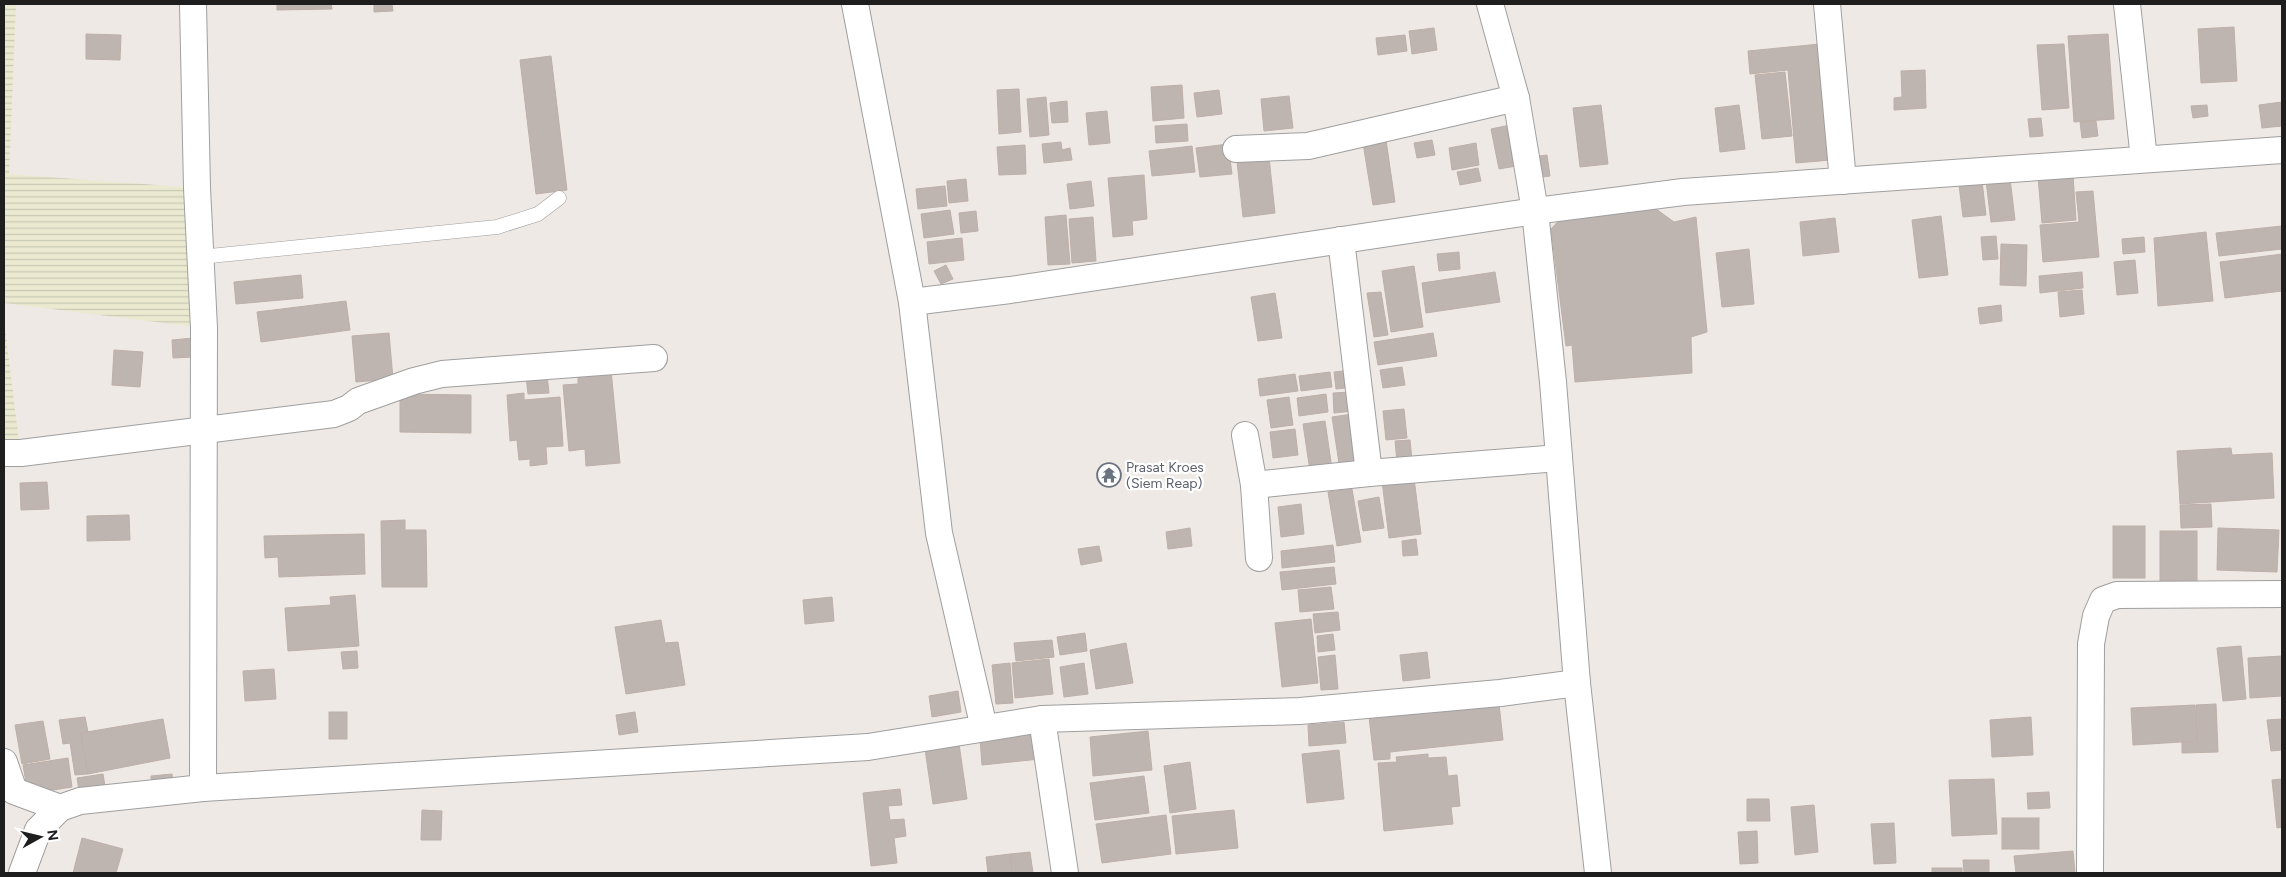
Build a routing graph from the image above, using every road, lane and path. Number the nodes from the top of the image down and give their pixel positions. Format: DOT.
graph roads {
  1 [pos="193,4"];
  2 [pos="855,4"];
  3 [pos="1490,4"];
  4 [pos="1827,4"];
  5 [pos="2127,4"];
  6 [pos="1516,98"];
  7 [pos="1236,149"];
  8 [pos="2282,150"];
  9 [pos="2144,160"];
  10 [pos="1843,181"];
  11 [pos="559,198"];
  12 [pos="1535,211"];
  13 [pos="1341,240"];
  14 [pos="200,257"];
  15 [pos="912,302"];
  16 [pos="654,358"];
  17 [pos="203,432"];
  18 [pos="1245,435"];
  19 [pos="4,453"];
  20 [pos="1559,458"];
  21 [pos="1369,473"];
  22 [pos="1254,485"];
  23 [pos="1259,558"];
  24 [pos="2282,594"];
  25 [pos="1577,683"];
  26 [pos="1042,719"];
  27 [pos="984,728"];
  28 [pos="4,762"];
  29 [pos="203,788"];
  30 [pos="60,808"];
  31 [pos="22,873"];
  32 [pos="1065,873"];
  33 [pos="1598,873"];
  34 [pos="2090,873"];
  1 -- 14 [label="street"];
  2 -- 15 [label="street"];
  3 -- 6 [label="street"];
  4 -- 10 [label="street"];
  5 -- 9 [label="street"];
  6 -- 7 [label="street"];
  6 -- 12 [label="street"];
  8 -- 9 [label="street"];
  9 -- 10 [label="street"];
  10 -- 12 [label="street"];
  11 -- 14 [label="lane"];
  12 -- 13 [label="street"];
  12 -- 20 [label="street"];
  13 -- 15 [label="street"];
  13 -- 21 [label="street"];
  14 -- 17 [label="street"];
  15 -- 27 [label="street"];
  16 -- 17 [label="street"];
  17 -- 19 [label="street"];
  17 -- 29 [label="street"];
  18 -- 22 [label="street"];
  20 -- 21 [label="street"];
  20 -- 25 [label="street"];
  21 -- 22 [label="street"];
  22 -- 23 [label="street"];
  24 -- 34 [label="street"];
  25 -- 26 [label="street"];
  25 -- 33 [label="street"];
  26 -- 27 [label="street"];
  26 -- 32 [label="street"];
  27 -- 29 [label="street"];
  28 -- 30 [label="street"];
  29 -- 30 [label="street"];
  30 -- 31 [label="street"];
}
